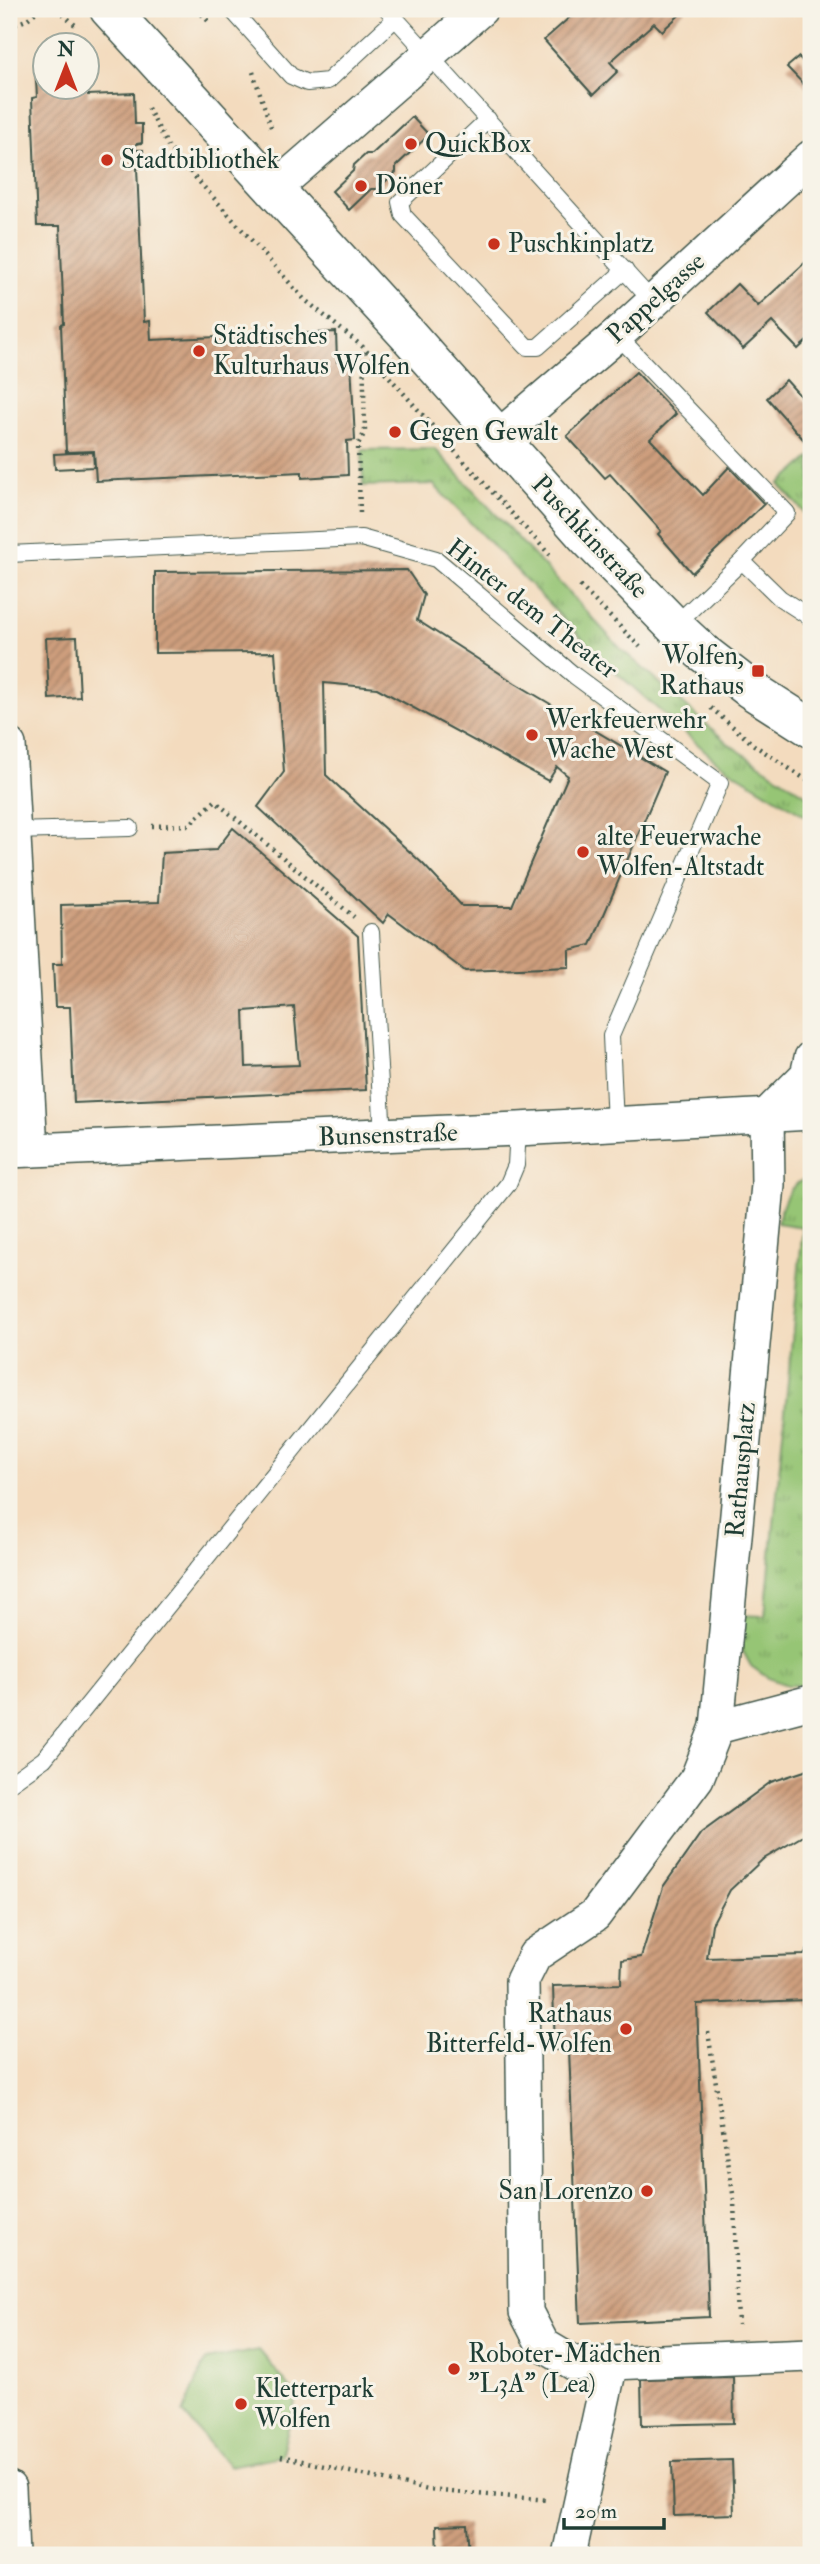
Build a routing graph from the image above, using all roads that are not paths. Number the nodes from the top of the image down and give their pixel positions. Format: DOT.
graph roads {
  1 [pos="109,9"];
  2 [pos="231,9"];
  3 [pos="481,9"];
  4 [pos="392,13"];
  5 [pos="430,54"];
  6 [pos="488,119"];
  7 [pos="811,157"];
  8 [pos="284,180"];
  9 [pos="625,270"];
  10 [pos="652,301"];
  11 [pos="617,335"];
  12 [pos="498,437"];
  13 [pos="9,554"];
  14 [pos="742,561"];
  15 [pos="811,618"];
  16 [pos="674,626"];
  17 [pos="811,728"];
  18 [pos="9,745"];
  19 [pos="130,828"];
  20 [pos="13,831"];
  21 [pos="372,932"];
  22 [pos="811,1058"];
  23 [pos="811,1113"];
  24 [pos="767,1115"];
  25 [pos="615,1124"];
  26 [pos="518,1129"];
  27 [pos="383,1135"];
  28 [pos="20,1150"];
  29 [pos="811,1702"];
  30 [pos="717,1727"];
  31 [pos="9,1784"];
  32 [pos="811,2354"];
  33 [pos="611,2362"];
  34 [pos="9,2488"];
  35 [pos="12,2555"];
  36 [pos="569,2555"];
  1 -- 8 [label="street, Puschkinstraße"];
  2 -- 4 [label="lane"];
  3 -- 5 [label="street"];
  4 -- 5 [label="lane"];
  5 -- 6 [label="lane"];
  5 -- 8 [label="street"];
  6 -- 9 [label="lane"];
  6 -- 9 [label="lane"];
  7 -- 10 [label="street, Pappelgasse"];
  8 -- 12 [label="street, Puschkinstraße"];
  9 -- 10 [label="lane"];
  10 -- 11 [label="street, Pappelgasse"];
  11 -- 12 [label="street, Pappelgasse"];
  11 -- 14 [label="lane"];
  12 -- 16 [label="street, Puschkinstraße"];
  13 -- 25 [label="lane, Hinter dem Theater"];
  14 -- 15 [label="lane"];
  14 -- 16 [label="lane"];
  16 -- 17 [label="street, Puschkinstraße"];
  18 -- 20 [label="street"];
  19 -- 20 [label="lane"];
  20 -- 28 [label="street"];
  21 -- 27 [label="lane"];
  22 -- 24 [label="street"];
  23 -- 24 [label="street, Bunsenstraße"];
  24 -- 25 [label="street, Bunsenstraße"];
  24 -- 30 [label="street, Rathausplatz"];
  25 -- 26 [label="street, Bunsenstraße"];
  26 -- 27 [label="street, Bunsenstraße"];
  26 -- 31 [label="lane"];
  27 -- 28 [label="street, Bunsenstraße"];
  29 -- 30 [label="street"];
  30 -- 33 [label="street, Rathausplatz"];
  32 -- 33 [label="street"];
  33 -- 36 [label="street"];
  34 -- 35 [label="street"];
}
